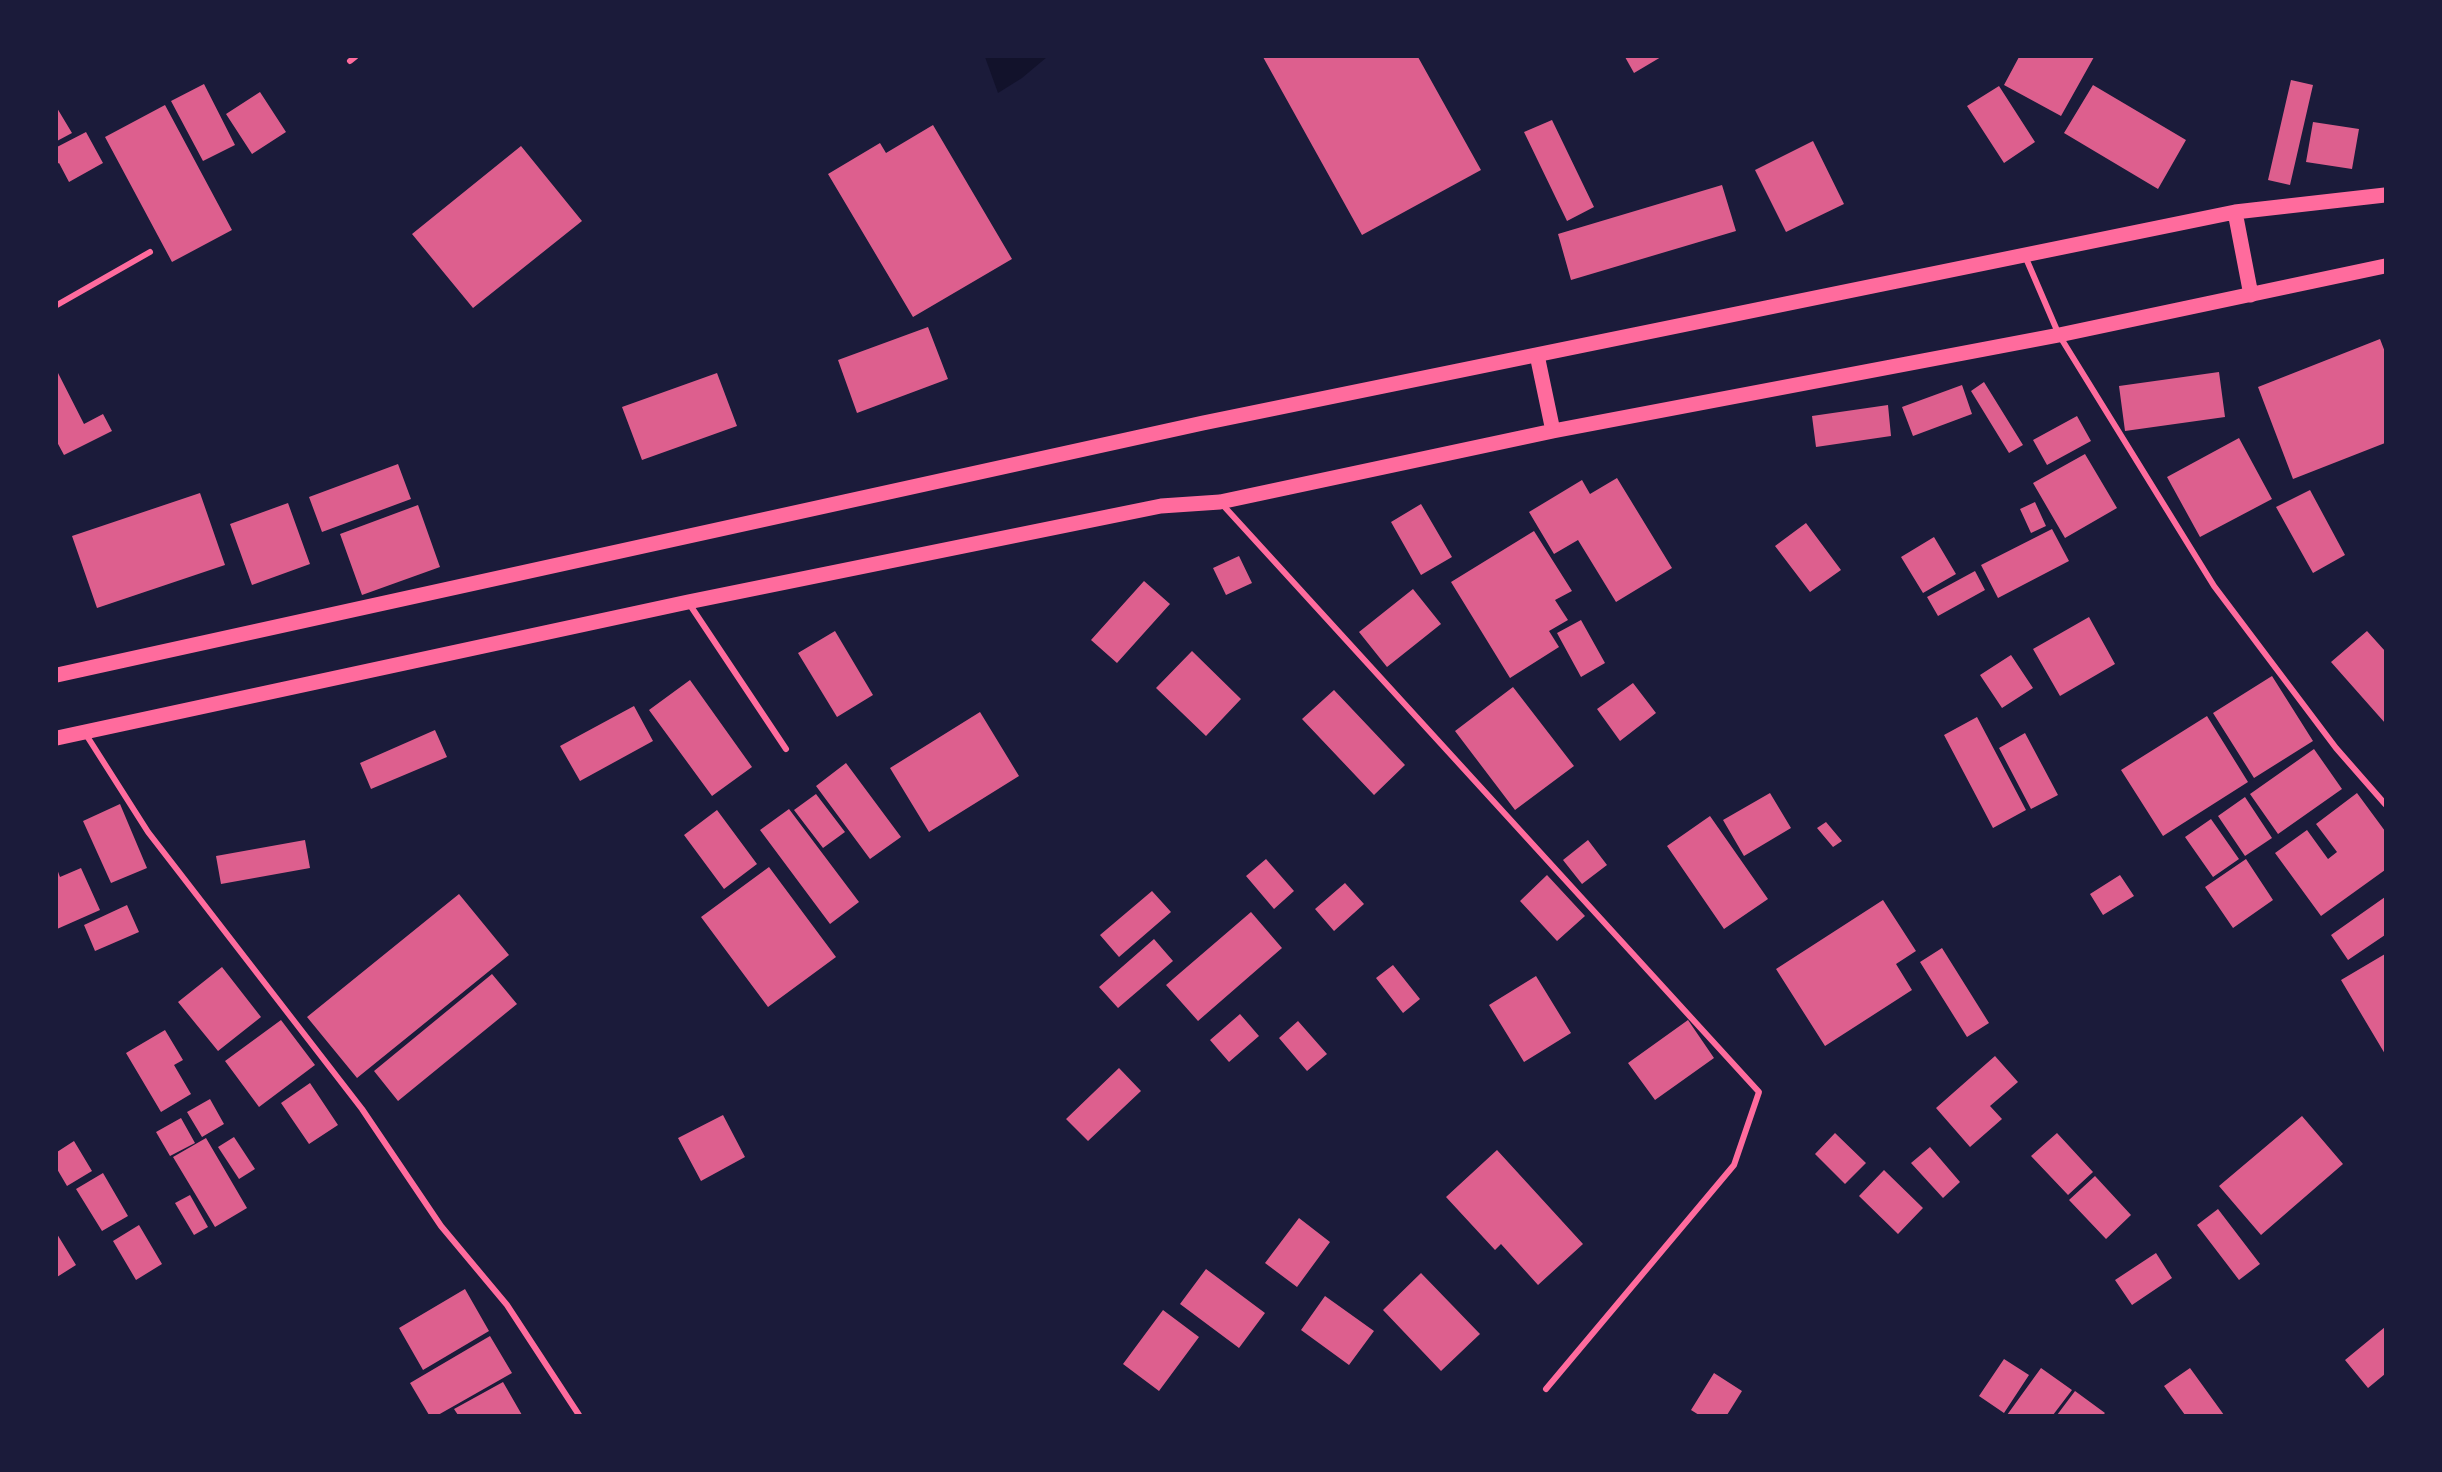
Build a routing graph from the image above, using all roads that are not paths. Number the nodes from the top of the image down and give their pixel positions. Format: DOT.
graph roads {
  1 [pos="2385,195"];
  2 [pos="2235,212"];
  3 [pos="150,252"];
  4 [pos="2025,256"];
  5 [pos="2385,267"];
  6 [pos="2251,295"];
  7 [pos="57,305"];
  8 [pos="2059,335"];
  9 [pos="1537,355"];
  10 [pos="1553,431"];
  11 [pos="1220,502"];
  12 [pos="688,602"];
  13 [pos="57,675"];
  14 [pos="85,732"];
  15 [pos="57,738"];
  16 [pos="786,749"];
  17 [pos="2385,804"];
  18 [pos="1546,1389"];
  19 [pos="579,1415"];
  1 -- 2 [label="main road"];
  2 -- 4 [label="main road"];
  2 -- 6 [label="main road"];
  3 -- 7 [label="street"];
  4 -- 8 [label="street"];
  4 -- 9 [label="main road"];
  5 -- 6 [label="main road"];
  6 -- 8 [label="main road"];
  8 -- 10 [label="main road"];
  8 -- 17 [label="street"];
  9 -- 10 [label="main road"];
  9 -- 13 [label="main road"];
  10 -- 11 [label="main road"];
  11 -- 12 [label="main road"];
  11 -- 18 [label="street"];
  12 -- 14 [label="main road"];
  12 -- 16 [label="street"];
  14 -- 15 [label="main road"];
  14 -- 19 [label="street"];
}
